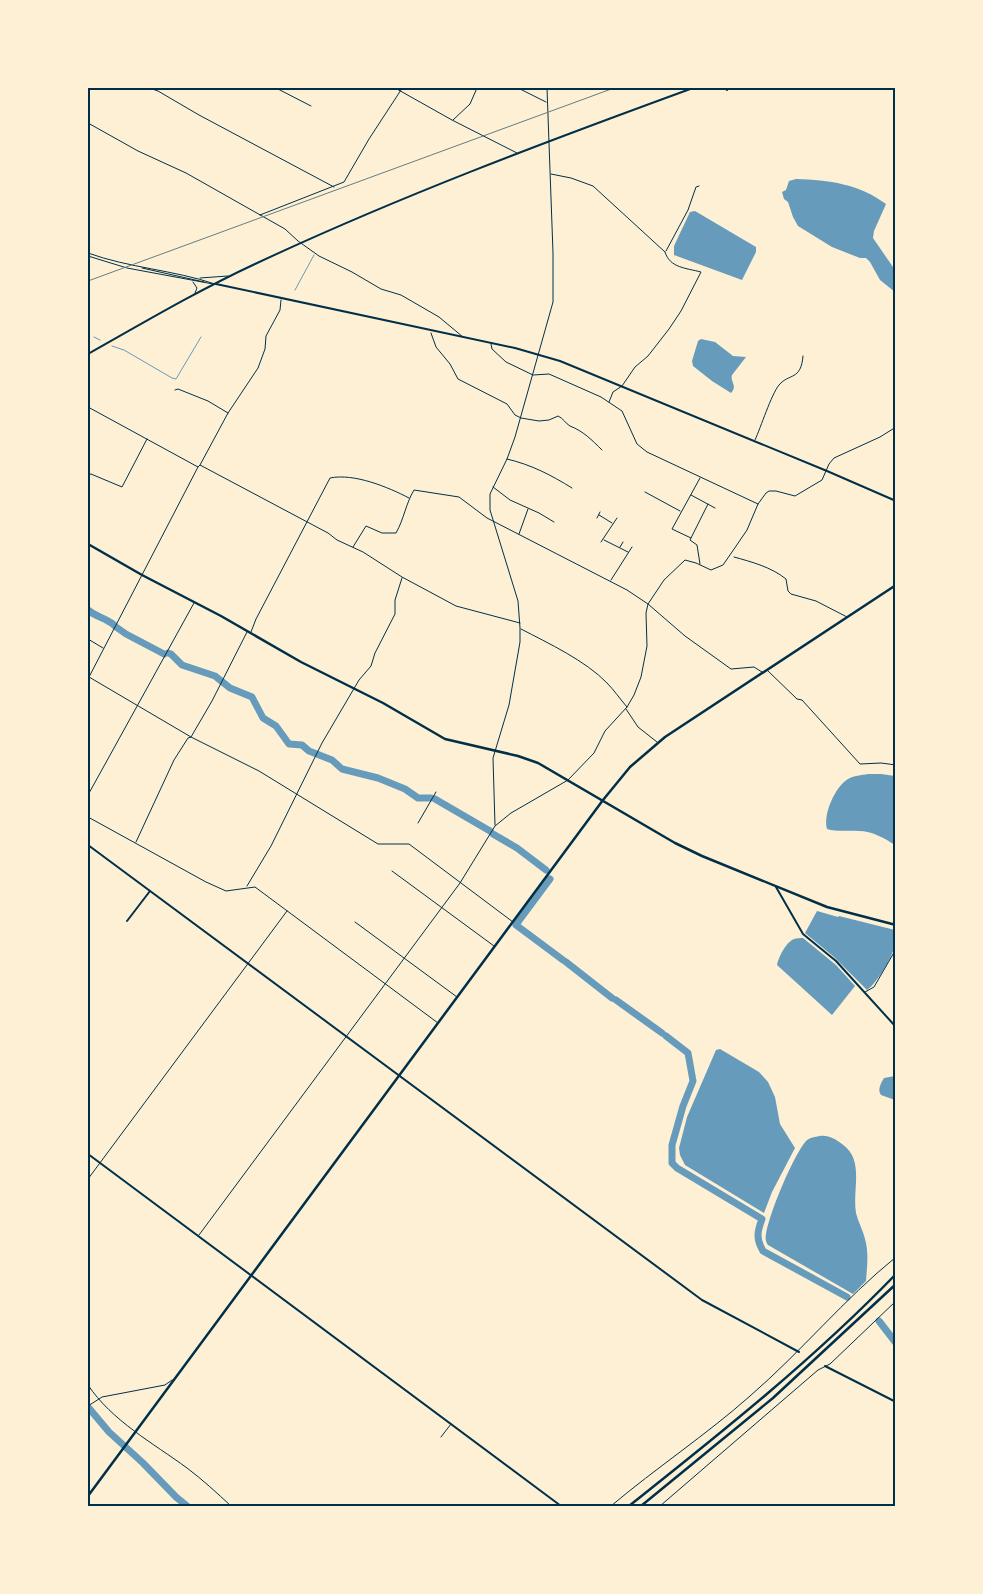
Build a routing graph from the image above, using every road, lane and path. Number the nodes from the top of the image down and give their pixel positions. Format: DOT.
graph roads {
  1 [pos="150,88"];
  2 [pos="276,88"];
  3 [pos="396,88"];
  4 [pos="477,88"];
  5 [pos="518,88"];
  6 [pos="547,88"];
  7 [pos="693,88"];
  8 [pos="401,90"];
  9 [pos="547,103"];
  10 [pos="311,106"];
  11 [pos="452,120"];
  12 [pos="88,123"];
  13 [pos="548,142"];
  14 [pos="517,153"];
  15 [pos="549,174"];
  16 [pos="699,186"];
  17 [pos="334,187"];
  18 [pos="260,215"];
  19 [pos="301,244"];
  20 [pos="665,252"];
  21 [pos="88,253"];
  22 [pos="88,256"];
  23 [pos="233,275"];
  24 [pos="190,278"];
  25 [pos="197,278"];
  26 [pos="206,283"];
  27 [pos="216,284"];
  28 [pos="204,290"];
  29 [pos="193,296"];
  30 [pos="282,298"];
  31 [pos="431,333"];
  32 [pos="463,337"];
  33 [pos="491,343"];
  34 [pos="88,354"];
  35 [pos="540,354"];
  36 [pos="803,356"];
  37 [pos="533,375"];
  38 [pos="622,386"];
  39 [pos="175,390"];
  40 [pos="609,402"];
  41 [pos="88,407"];
  42 [pos="228,413"];
  43 [pos="521,418"];
  44 [pos="896,427"];
  45 [pos="147,439"];
  46 [pos="755,441"];
  47 [pos="602,450"];
  48 [pos="507,459"];
  49 [pos="199,466"];
  50 [pos="826,470"];
  51 [pos="88,474"];
  52 [pos="700,477"];
  53 [pos="492,487"];
  54 [pos="572,488"];
  55 [pos="645,492"];
  56 [pos="690,494"];
  57 [pos="409,498"];
  58 [pos="896,501"];
  59 [pos="708,504"];
  60 [pos="758,504"];
  61 [pos="529,508"];
  62 [pos="715,508"];
  63 [pos="600,512"];
  64 [pos="681,512"];
  65 [pos="598,515"];
  66 [pos="597,518"];
  67 [pos="616,518"];
  68 [pos="494,521"];
  69 [pos="554,522"];
  70 [pos="306,523"];
  71 [pos="613,524"];
  72 [pos="519,534"];
  73 [pos="691,538"];
  74 [pos="603,540"];
  75 [pos="601,542"];
  76 [pos="623,542"];
  77 [pos="89,544"];
  78 [pos="353,547"];
  79 [pos="632,547"];
  80 [pos="619,548"];
  81 [pos="88,549"];
  82 [pos="628,552"];
  83 [pos="734,557"];
  84 [pos="700,565"];
  85 [pos="142,575"];
  86 [pos="402,577"];
  87 [pos="611,581"];
  88 [pos="896,585"];
  89 [pos="195,602"];
  90 [pos="648,604"];
  91 [pos="847,617"];
  92 [pos="520,624"];
  93 [pos="520,628"];
  94 [pos="249,632"];
  95 [pos="88,639"];
  96 [pos="104,648"];
  97 [pos="767,669"];
  98 [pos="88,672"];
  99 [pos="762,672"];
  100 [pos="90,674"];
  101 [pos="354,689"];
  102 [pos="138,706"];
  103 [pos="626,708"];
  104 [pos="191,737"];
  105 [pos="658,743"];
  106 [pos="494,751"];
  107 [pos="896,765"];
  108 [pos="568,780"];
  109 [pos="436,792"];
  110 [pos="88,795"];
  111 [pos="296,795"];
  112 [pos="604,800"];
  113 [pos="88,817"];
  114 [pos="418,823"];
  115 [pos="495,826"];
  116 [pos="136,843"];
  117 [pos="88,845"];
  118 [pos="392,871"];
  119 [pos="460,883"];
  120 [pos="247,887"];
  121 [pos="776,887"];
  122 [pos="150,892"];
  123 [pos="441,908"];
  124 [pos="287,910"];
  125 [pos="127,921"];
  126 [pos="355,922"];
  127 [pos="514,922"];
  128 [pos="896,924"];
  129 [pos="495,947"];
  130 [pos="896,949"];
  131 [pos="404,958"];
  132 [pos="248,964"];
  133 [pos="385,983"];
  134 [pos="864,992"];
  135 [pos="458,998"];
  136 [pos="439,1023"];
  137 [pos="896,1026"];
  138 [pos="346,1037"];
  139 [pos="399,1075"];
  140 [pos="88,1154"];
  141 [pos="100,1163"];
  142 [pos="88,1179"];
  143 [pos="198,1236"];
  144 [pos="896,1257"];
  145 [pos="896,1274"];
  146 [pos="251,1276"];
  147 [pos="896,1284"];
  148 [pos="896,1301"];
  149 [pos="799,1352"];
  150 [pos="826,1366"];
  151 [pos="176,1378"];
  152 [pos="88,1386"];
  153 [pos="99,1398"];
  154 [pos="896,1402"];
  155 [pos="88,1406"];
  156 [pos="450,1424"];
  157 [pos="136,1431"];
  158 [pos="441,1437"];
  159 [pos="88,1496"];
  160 [pos="231,1506"];
  161 [pos="560,1506"];
  162 [pos="611,1506"];
  163 [pos="629,1506"];
  164 [pos="642,1506"];
  165 [pos="660,1506"];
  1 -- 17 [label="street"];
  2 -- 10 [label="street"];
  3 -- 8 [label="street"];
  4 -- 11 [label="street"];
  5 -- 9 [label="street"];
  6 -- 9 [label="street"];
  7 -- 13 [label="street"];
  8 -- 11 [label="street"];
  8 -- 17 [label="street"];
  9 -- 13 [label="street"];
  11 -- 14 [label="street"];
  12 -- 18 [label="street"];
  13 -- 14 [label="street"];
  13 -- 15 [label="street"];
  14 -- 19 [label="street"];
  15 -- 20 [label="street"];
  15 -- 35 [label="street"];
  16 -- 20 [label="street"];
  17 -- 18 [label="street"];
  18 -- 19 [label="street"];
  19 -- 23 [label="street"];
  19 -- 32 [label="street"];
  20 -- 38 [label="street"];
  21 -- 24 [label="street"];
  22 -- 24 [label="street"];
  23 -- 25 [label="street"];
  23 -- 27 [label="street"];
  24 -- 25 [label="street"];
  24 -- 26 [label="street"];
  24 -- 29 [label="street"];
  25 -- 27 [label="street"];
  26 -- 27 [label="street"];
  26 -- 28 [label="street"];
  27 -- 28 [label="street"];
  27 -- 30 [label="street"];
  28 -- 29 [label="street"];
  29 -- 34 [label="street"];
  30 -- 32 [label="street"];
  30 -- 42 [label="street"];
  31 -- 43 [label="street"];
  32 -- 33 [label="street"];
  33 -- 35 [label="street"];
  33 -- 37 [label="street"];
  35 -- 37 [label="street"];
  35 -- 38 [label="street"];
  36 -- 46 [label="street"];
  37 -- 40 [label="street"];
  37 -- 43 [label="street"];
  38 -- 40 [label="street"];
  38 -- 46 [label="street"];
  39 -- 42 [label="street"];
  40 -- 52 [label="street"];
  41 -- 45 [label="street"];
  42 -- 49 [label="street"];
  43 -- 47 [label="street"];
  43 -- 48 [label="street"];
  44 -- 50 [label="street"];
  45 -- 49 [label="street"];
  45 -- 51 [label="street"];
  46 -- 50 [label="street"];
  48 -- 53 [label="street"];
  48 -- 54 [label="street"];
  49 -- 70 [label="street"];
  49 -- 85 [label="street"];
  50 -- 58 [label="street"];
  50 -- 60 [label="street"];
  52 -- 56 [label="street"];
  52 -- 60 [label="street"];
  53 -- 61 [label="street"];
  53 -- 68 [label="street"];
  55 -- 64 [label="street"];
  56 -- 59 [label="street"];
  56 -- 64 [label="street"];
  57 -- 68 [label="street"];
  57 -- 70 [label="street"];
  57 -- 78 [label="street"];
  59 -- 62 [label="street"];
  59 -- 73 [label="street"];
  60 -- 84 [label="street"];
  61 -- 69 [label="street"];
  61 -- 72 [label="street"];
  63 -- 65 [label="street"];
  64 -- 73 [label="street"];
  65 -- 66 [label="street"];
  65 -- 71 [label="street"];
  67 -- 71 [label="street"];
  68 -- 72 [label="street"];
  68 -- 92 [label="street"];
  70 -- 78 [label="street"];
  70 -- 94 [label="street"];
  71 -- 74 [label="street"];
  72 -- 87 [label="street"];
  73 -- 84 [label="street"];
  74 -- 75 [label="street"];
  74 -- 80 [label="street"];
  76 -- 80 [label="street"];
  77 -- 81 [label="street"];
  77 -- 85 [label="main road"];
  78 -- 86 [label="street"];
  79 -- 82 [label="street"];
  80 -- 82 [label="street"];
  82 -- 87 [label="street"];
  83 -- 91 [label="street"];
  84 -- 90 [label="street"];
  85 -- 89 [label="main road"];
  85 -- 96 [label="street"];
  86 -- 92 [label="street"];
  86 -- 101 [label="street"];
  87 -- 90 [label="street"];
  88 -- 91 [label="main road"];
  89 -- 94 [label="main road"];
  89 -- 102 [label="street"];
  90 -- 99 [label="street"];
  90 -- 103 [label="street"];
  91 -- 97 [label="main road"];
  92 -- 93 [label="street"];
  93 -- 103 [label="street"];
  93 -- 106 [label="street"];
  94 -- 101 [label="main road"];
  94 -- 104 [label="street"];
  95 -- 96 [label="street"];
  96 -- 100 [label="street"];
  97 -- 99 [label="main road"];
  97 -- 107 [label="street"];
  98 -- 100 [label="street"];
  99 -- 105 [label="main road"];
  100 -- 102 [label="street"];
  101 -- 106 [label="main road"];
  101 -- 111 [label="street"];
  102 -- 104 [label="street"];
  102 -- 110 [label="street"];
  103 -- 105 [label="street"];
  103 -- 108 [label="street"];
  104 -- 111 [label="street"];
  104 -- 116 [label="street"];
  105 -- 112 [label="main road"];
  106 -- 108 [label="main road"];
  106 -- 115 [label="street"];
  108 -- 112 [label="main road"];
  108 -- 115 [label="street"];
  109 -- 114 [label="street"];
  111 -- 119 [label="street"];
  111 -- 120 [label="street"];
  112 -- 121 [label="main road"];
  112 -- 127 [label="main road"];
  113 -- 116 [label="street"];
  115 -- 119 [label="street"];
  116 -- 120 [label="street"];
  117 -- 122 [label="street"];
  118 -- 123 [label="street"];
  119 -- 123 [label="street"];
  119 -- 127 [label="street"];
  120 -- 124 [label="street"];
  121 -- 128 [label="main road"];
  121 -- 134 [label="street"];
  122 -- 125 [label="street"];
  122 -- 132 [label="street"];
  123 -- 129 [label="street"];
  123 -- 131 [label="street"];
  124 -- 132 [label="street"];
  124 -- 133 [label="street"];
  126 -- 131 [label="street"];
  127 -- 129 [label="main road"];
  129 -- 135 [label="main road"];
  130 -- 134 [label="street"];
  131 -- 133 [label="street"];
  131 -- 135 [label="street"];
  132 -- 138 [label="street"];
  132 -- 141 [label="street"];
  133 -- 136 [label="street"];
  133 -- 138 [label="street"];
  134 -- 137 [label="street"];
  135 -- 136 [label="main road"];
  136 -- 139 [label="main road"];
  138 -- 139 [label="street"];
  138 -- 143 [label="street"];
  139 -- 146 [label="main road"];
  139 -- 149 [label="street"];
  140 -- 141 [label="street"];
  141 -- 142 [label="street"];
  141 -- 143 [label="street"];
  143 -- 146 [label="street"];
  144 -- 149 [label="street"];
  145 -- 163 [label="main road"];
  146 -- 151 [label="main road"];
  146 -- 156 [label="street"];
  147 -- 164 [label="main road"];
  148 -- 150 [label="street"];
  149 -- 162 [label="street"];
  150 -- 154 [label="street"];
  150 -- 165 [label="street"];
  151 -- 153 [label="street"];
  151 -- 157 [label="main road"];
  152 -- 153 [label="street"];
  153 -- 155 [label="street"];
  153 -- 157 [label="street"];
  156 -- 158 [label="street"];
  156 -- 161 [label="street"];
  157 -- 159 [label="main road"];
  157 -- 160 [label="street"];
}
